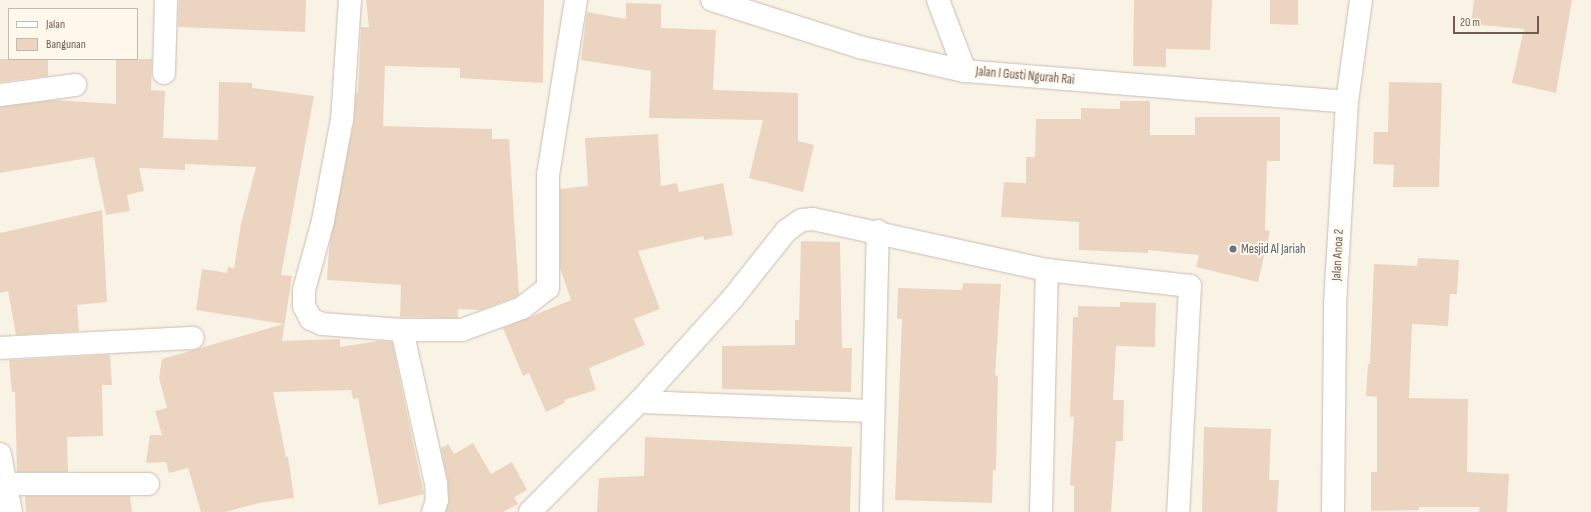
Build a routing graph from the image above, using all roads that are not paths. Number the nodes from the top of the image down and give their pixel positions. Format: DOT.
graph roads {
  1 [pos="166,0"];
  2 [pos="350,0"];
  3 [pos="576,0"];
  4 [pos="712,0"];
  5 [pos="938,0"];
  6 [pos="1361,0"];
  7 [pos="965,71"];
  8 [pos="164,73"];
  9 [pos="75,85"];
  10 [pos="0,94"];
  11 [pos="1347,102"];
  12 [pos="878,231"];
  13 [pos="1047,270"];
  14 [pos="402,330"];
  15 [pos="193,338"];
  16 [pos="0,348"];
  17 [pos="639,402"];
  18 [pos="873,411"];
  19 [pos="0,454"];
  20 [pos="6,484"];
  21 [pos="148,484"];
  22 [pos="11,512"];
  23 [pos="433,512"];
  24 [pos="530,512"];
  25 [pos="871,512"];
  26 [pos="1041,512"];
  27 [pos="1178,512"];
  28 [pos="1333,512"];
  1 -- 8 [label="street"];
  2 -- 14 [label="street"];
  3 -- 14 [label="street"];
  4 -- 7 [label="street, Jalan I Gusti Ngurah Rai"];
  5 -- 7 [label="street"];
  6 -- 11 [label="street, Jalan Anoa 2"];
  7 -- 11 [label="street, Jalan I Gusti Ngurah Rai"];
  9 -- 10 [label="street"];
  11 -- 28 [label="street, Jalan Anoa 2"];
  12 -- 13 [label="street"];
  12 -- 17 [label="street"];
  12 -- 18 [label="street"];
  13 -- 26 [label="street"];
  13 -- 27 [label="street"];
  14 -- 23 [label="street"];
  15 -- 16 [label="street"];
  17 -- 18 [label="street"];
  17 -- 24 [label="street"];
  18 -- 25 [label="street"];
  19 -- 20 [label="street"];
  20 -- 21 [label="street"];
  20 -- 22 [label="street"];
}
